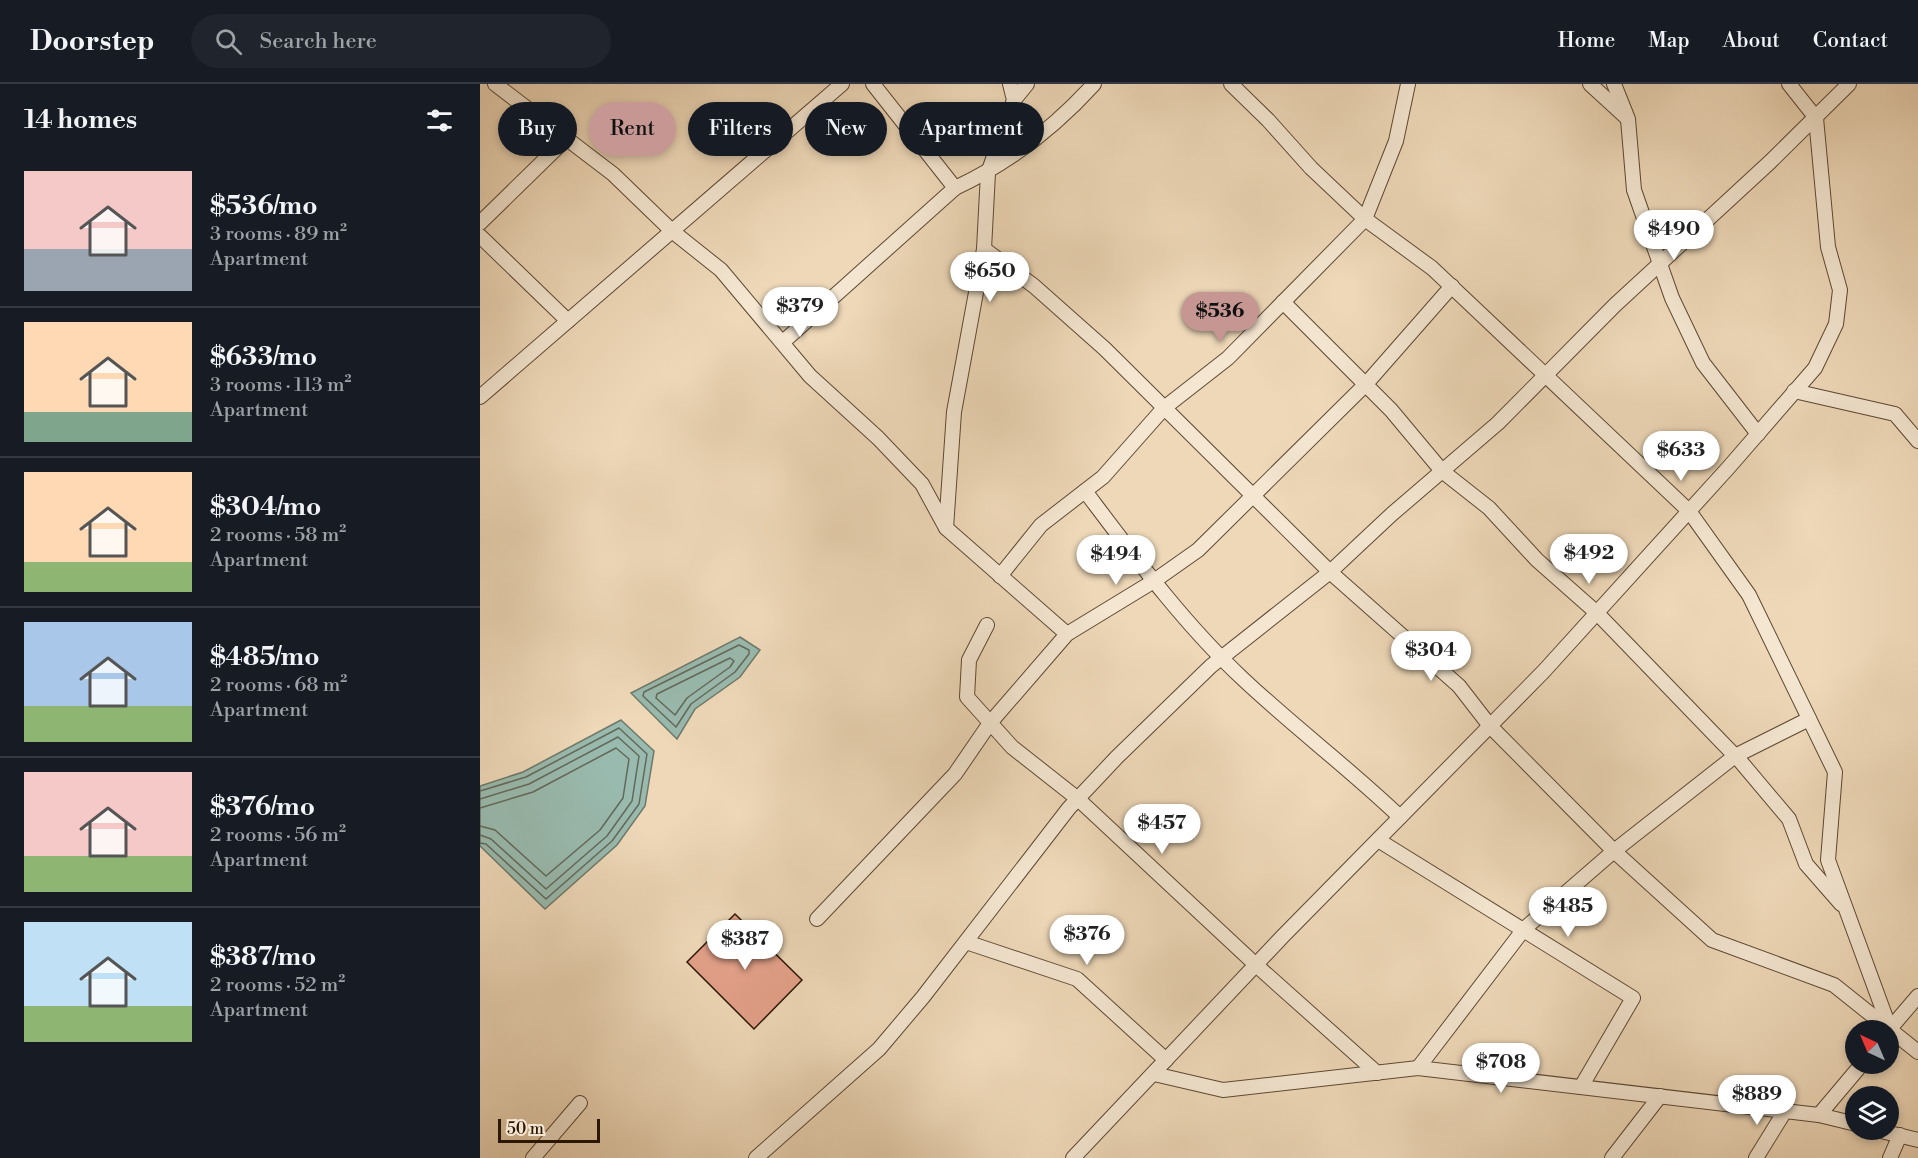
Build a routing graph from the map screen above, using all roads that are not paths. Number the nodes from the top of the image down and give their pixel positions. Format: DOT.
graph roads {
  1 [pos="495,84"];
  2 [pos="842,84"];
  3 [pos="873,84"];
  4 [pos="1010,84"];
  5 [pos="1027,84"];
  6 [pos="1094,84"];
  7 [pos="1231,84"];
  8 [pos="1408,84"];
  9 [pos="1590,84"];
  10 [pos="1614,84"];
  11 [pos="1789,84"];
  12 [pos="1850,84"];
  13 [pos="1014,100"];
  14 [pos="518,102"];
  15 [pos="1815,118"];
  16 [pos="1628,119"];
  17 [pos="577,147"];
  18 [pos="549,156"];
  19 [pos="988,173"];
  20 [pos="955,188"];
  21 [pos="1365,219"];
  22 [pos="480,223"];
  23 [pos="672,231"];
  24 [pos="480,236"];
  25 [pos="984,249"];
  26 [pos="1659,265"];
  27 [pos="1452,286"];
  28 [pos="1283,302"];
  29 [pos="568,321"];
  30 [pos="783,342"];
  31 [pos="1547,374"];
  32 [pos="1366,384"];
  33 [pos="1794,392"];
  34 [pos="480,397"];
  35 [pos="1164,408"];
  36 [pos="1758,434"];
  37 [pos="1918,441"];
  38 [pos="1442,471"];
  39 [pos="1084,491"];
  40 [pos="1251,496"];
  41 [pos="1689,511"];
  42 [pos="946,528"];
  43 [pos="1330,572"];
  44 [pos="1000,576"];
  45 [pos="1154,581"];
  46 [pos="1597,613"];
  47 [pos="987,625"];
  48 [pos="1067,634"];
  49 [pos="1222,658"];
  50 [pos="1809,719"];
  51 [pos="990,723"];
  52 [pos="1490,726"];
  53 [pos="1735,756"];
  54 [pos="1078,799"];
  55 [pos="1400,817"];
  56 [pos="1378,840"];
  57 [pos="1614,851"];
  58 [pos="1847,910"];
  59 [pos="817,920"];
  60 [pos="1524,929"];
  61 [pos="966,942"];
  62 [pos="1256,965"];
  63 [pos="1918,996"];
  64 [pos="1877,1020"];
  65 [pos="1886,1020"];
  66 [pos="1898,1020"];
  67 [pos="1899,1038"];
  68 [pos="1918,1052"];
  69 [pos="1166,1060"];
  70 [pos="1418,1068"];
  71 [pos="1377,1072"];
  72 [pos="1154,1074"];
  73 [pos="1854,1074"];
  74 [pos="1581,1087"];
  75 [pos="1660,1096"];
  76 [pos="580,1103"];
  77 [pos="1785,1111"];
  78 [pos="1819,1115"];
  79 [pos="1845,1121"];
  80 [pos="1910,1138"];
  81 [pos="1918,1151"];
  82 [pos="533,1158"];
  83 [pos="756,1158"];
  84 [pos="1073,1158"];
  85 [pos="1612,1158"];
  86 [pos="1756,1158"];
  87 [pos="1890,1158"];
  1 -- 14 [label="street"];
  2 -- 23 [label="street"];
  3 -- 20 [label="street"];
  4 -- 13 [label="street"];
  5 -- 13 [label="street"];
  6 -- 19 [label="street"];
  7 -- 21 [label="street"];
  8 -- 21 [label="street"];
  9 -- 16 [label="street"];
  10 -- 16 [label="street"];
  11 -- 15 [label="street"];
  12 -- 15 [label="street"];
  13 -- 19 [label="street"];
  15 -- 26 [label="street"];
  15 -- 33 [label="street"];
  16 -- 26 [label="street"];
  17 -- 23 [label="street"];
  18 -- 22 [label="street"];
  19 -- 20 [label="street"];
  19 -- 25 [label="street"];
  20 -- 30 [label="street"];
  21 -- 27 [label="street"];
  21 -- 28 [label="street"];
  23 -- 29 [label="street"];
  23 -- 30 [label="street"];
  24 -- 29 [label="street"];
  25 -- 35 [label="street"];
  25 -- 42 [label="street"];
  26 -- 31 [label="street"];
  26 -- 36 [label="street"];
  27 -- 31 [label="street"];
  27 -- 32 [label="street"];
  28 -- 32 [label="street"];
  28 -- 35 [label="street"];
  29 -- 34 [label="street"];
  30 -- 42 [label="street"];
  31 -- 38 [label="street"];
  31 -- 41 [label="street"];
  32 -- 38 [label="street"];
  32 -- 40 [label="street"];
  33 -- 36 [label="street"];
  33 -- 37 [label="street"];
  35 -- 39 [label="street"];
  35 -- 40 [label="street"];
  36 -- 41 [label="street"];
  38 -- 43 [label="street"];
  38 -- 46 [label="street"];
  39 -- 44 [label="street"];
  39 -- 45 [label="street"];
  40 -- 43 [label="street"];
  40 -- 45 [label="street"];
  41 -- 46 [label="street"];
  41 -- 50 [label="street"];
  42 -- 44 [label="street"];
  43 -- 49 [label="street"];
  43 -- 52 [label="street"];
  44 -- 48 [label="street"];
  45 -- 48 [label="street"];
  45 -- 49 [label="street"];
  46 -- 52 [label="street"];
  46 -- 53 [label="street"];
  47 -- 51 [label="street"];
  48 -- 51 [label="street"];
  49 -- 54 [label="street"];
  49 -- 55 [label="street"];
  50 -- 53 [label="street"];
  50 -- 58 [label="street"];
  51 -- 54 [label="street"];
  51 -- 59 [label="street"];
  52 -- 55 [label="street"];
  52 -- 57 [label="street"];
  53 -- 57 [label="street"];
  53 -- 58 [label="street"];
  54 -- 61 [label="street"];
  54 -- 62 [label="street"];
  55 -- 56 [label="street"];
  56 -- 60 [label="street"];
  56 -- 62 [label="street"];
  57 -- 60 [label="street"];
  57 -- 64 [label="street"];
  58 -- 65 [label="street"];
  60 -- 70 [label="street"];
  60 -- 74 [label="street"];
  61 -- 69 [label="street"];
  61 -- 83 [label="street"];
  62 -- 69 [label="street"];
  62 -- 71 [label="street"];
  63 -- 66 [label="street"];
  67 -- 68 [label="street"];
  69 -- 72 [label="street"];
  70 -- 71 [label="street"];
  70 -- 74 [label="street"];
  71 -- 72 [label="street"];
  72 -- 84 [label="street"];
  73 -- 78 [label="street"];
  74 -- 75 [label="street"];
  75 -- 77 [label="street"];
  75 -- 85 [label="street"];
  76 -- 82 [label="street"];
  77 -- 78 [label="street"];
  77 -- 86 [label="street"];
  78 -- 79 [label="street"];
  80 -- 81 [label="street"];
  80 -- 87 [label="street"];
}
